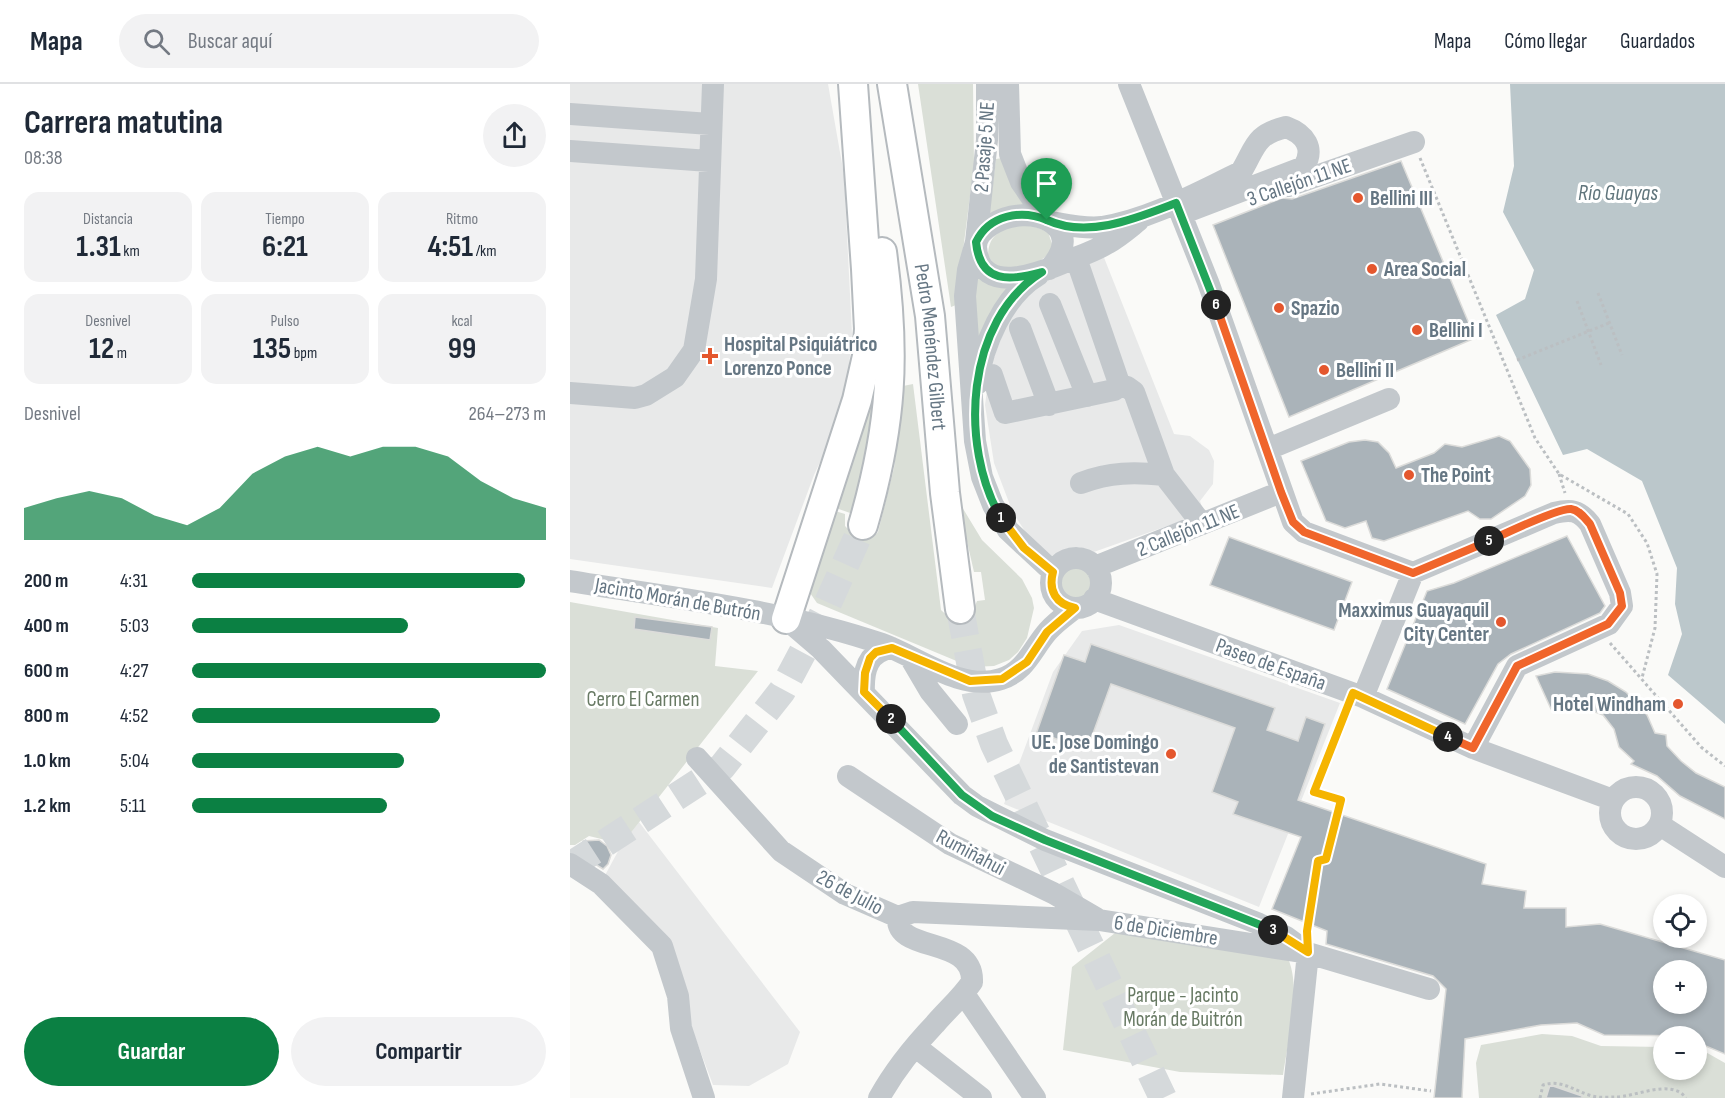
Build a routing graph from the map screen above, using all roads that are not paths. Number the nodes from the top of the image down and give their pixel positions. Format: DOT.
graph roads {
  1 [pos="713,84"];
  2 [pos="853,84"];
  3 [pos="857,84"];
  4 [pos="892,84"];
  5 [pos="904,84"];
  6 [pos="987,84"];
  7 [pos="1008,84"];
  8 [pos="1130,84"];
  9 [pos="570,114"];
  10 [pos="710,124"];
  11 [pos="1414,142"];
  12 [pos="570,151"];
  13 [pos="709,161"];
  14 [pos="907,175"];
  15 [pos="1181,213"];
  16 [pos="1148,214"];
  17 [pos="1049,221"];
  18 [pos="976,242"];
  19 [pos="1076,258"];
  20 [pos="1046,271"];
  21 [pos="1050,304"];
  22 [pos="1020,328"];
  23 [pos="992,375"];
  24 [pos="1120,387"];
  25 [pos="570,393"];
  26 [pos="1088,396"];
  27 [pos="1389,399"];
  28 [pos="1049,405"];
  29 [pos="973,425"];
  30 [pos="1268,449"];
  31 [pos="1164,475"];
  32 [pos="1081,483"];
  33 [pos="1281,492"];
  34 [pos="1202,524"];
  35 [pos="863,525"];
  36 [pos="1095,567"];
  37 [pos="1053,572"];
  38 [pos="1413,573"];
  39 [pos="570,581"];
  40 [pos="1085,603"];
  41 [pos="960,609"];
  42 [pos="786,619"];
  43 [pos="901,652"];
  44 [pos="864,692"];
  45 [pos="1358,695"];
  46 [pos="957,724"];
  47 [pos="1473,748"];
  48 [pos="697,758"];
  49 [pos="848,776"];
  50 [pos="1613,800"];
  51 [pos="1660,825"];
  52 [pos="570,864"];
  53 [pos="1725,867"];
  54 [pos="898,917"];
  55 [pos="1099,920"];
  56 [pos="1308,952"];
  57 [pos="1429,989"];
  58 [pos="964,994"];
  59 [pos="916,1047"];
  60 [pos="881,1097"];
  61 [pos="1293,1097"];
  62 [pos="704,1098"];
  63 [pos="981,1098"];
  64 [pos="1035,1098"];
  1 -- 10 [label="street"];
  2 -- 42 [label="main road"];
  3 -- 35 [label="main road, Pedro Menéndez Gilbert"];
  4 -- 14 [label="main road, Pedro Menéndez Gilbert"];
  5 -- 14 [label="main road"];
  6 -- 18 [label="street, 2 Pasaje 5 NE"];
  7 -- 17 [label="street, 2 Pasaje 5 NE"];
  8 -- 15 [label="street"];
  9 -- 10 [label="street"];
  10 -- 13 [label="street"];
  11 -- 15 [label="street, 3 Callejón 11 NE"];
  12 -- 13 [label="street"];
  13 -- 25 [label="street"];
  14 -- 41 [label="main road, Pedro Menéndez Gilbert"];
  15 -- 15 [label="street"];
  15 -- 16 [label="street, 3 Callejón 11 NE"];
  15 -- 30 [label="street"];
  16 -- 17 [label="street, 3 Callejón 11 NE"];
  16 -- 19 [label="street, 3 Callejón 11 NE"];
  17 -- 18 [label="street"];
  17 -- 20 [label="street"];
  18 -- 20 [label="street"];
  18 -- 29 [label="street, 2 Pasaje 5 NE"];
  19 -- 20 [label="street, 3 Callejón 11 NE"];
  19 -- 24 [label="street"];
  20 -- 29 [label="street, 2 Pasaje 5 NE"];
  21 -- 26 [label="street"];
  22 -- 28 [label="street"];
  23 -- 28 [label="street"];
  24 -- 26 [label="street"];
  24 -- 31 [label="street"];
  26 -- 28 [label="street"];
  27 -- 30 [label="street"];
  29 -- 37 [label="street, 2 Pasaje 5 NE"];
  30 -- 33 [label="street"];
  31 -- 32 [label="street"];
  31 -- 34 [label="street"];
  33 -- 34 [label="street, 2 Callejón 11 NE"];
  33 -- 38 [label="street"];
  34 -- 36 [label="street, 2 Callejón 11 NE"];
  36 -- 37 [label="street"];
  36 -- 40 [label="street"];
  37 -- 40 [label="street"];
  38 -- 45 [label="street"];
  38 -- 47 [label="street"];
  39 -- 42 [label="street, Jacinto Morán de Butrón"];
  40 -- 43 [label="street, Jacinto Morán de Butrón"];
  40 -- 45 [label="street, Paseo de España"];
  42 -- 43 [label="street, Jacinto Morán de Butrón"];
  42 -- 44 [label="street, Jacinto Morán de Butrón"];
  43 -- 44 [label="street"];
  43 -- 46 [label="street"];
  44 -- 56 [label="street, Jacinto Morán de Butrón"];
  45 -- 47 [label="street, Paseo de España"];
  47 -- 50 [label="street, Paseo de España"];
  48 -- 54 [label="street, 26 de Julio"];
  49 -- 55 [label="street, Rumiñahui"];
  50 -- 51 [label="street"];
  50 -- 51 [label="street"];
  51 -- 53 [label="street"];
  52 -- 62 [label="street"];
  54 -- 55 [label="street, 6 de Diciembre"];
  54 -- 58 [label="street, 26 de Julio"];
  55 -- 56 [label="street, 6 de Diciembre"];
  56 -- 57 [label="street, 6 de Diciembre"];
  56 -- 61 [label="street"];
  58 -- 59 [label="street"];
  58 -- 64 [label="street"];
  59 -- 60 [label="street"];
  59 -- 63 [label="street"];
}
